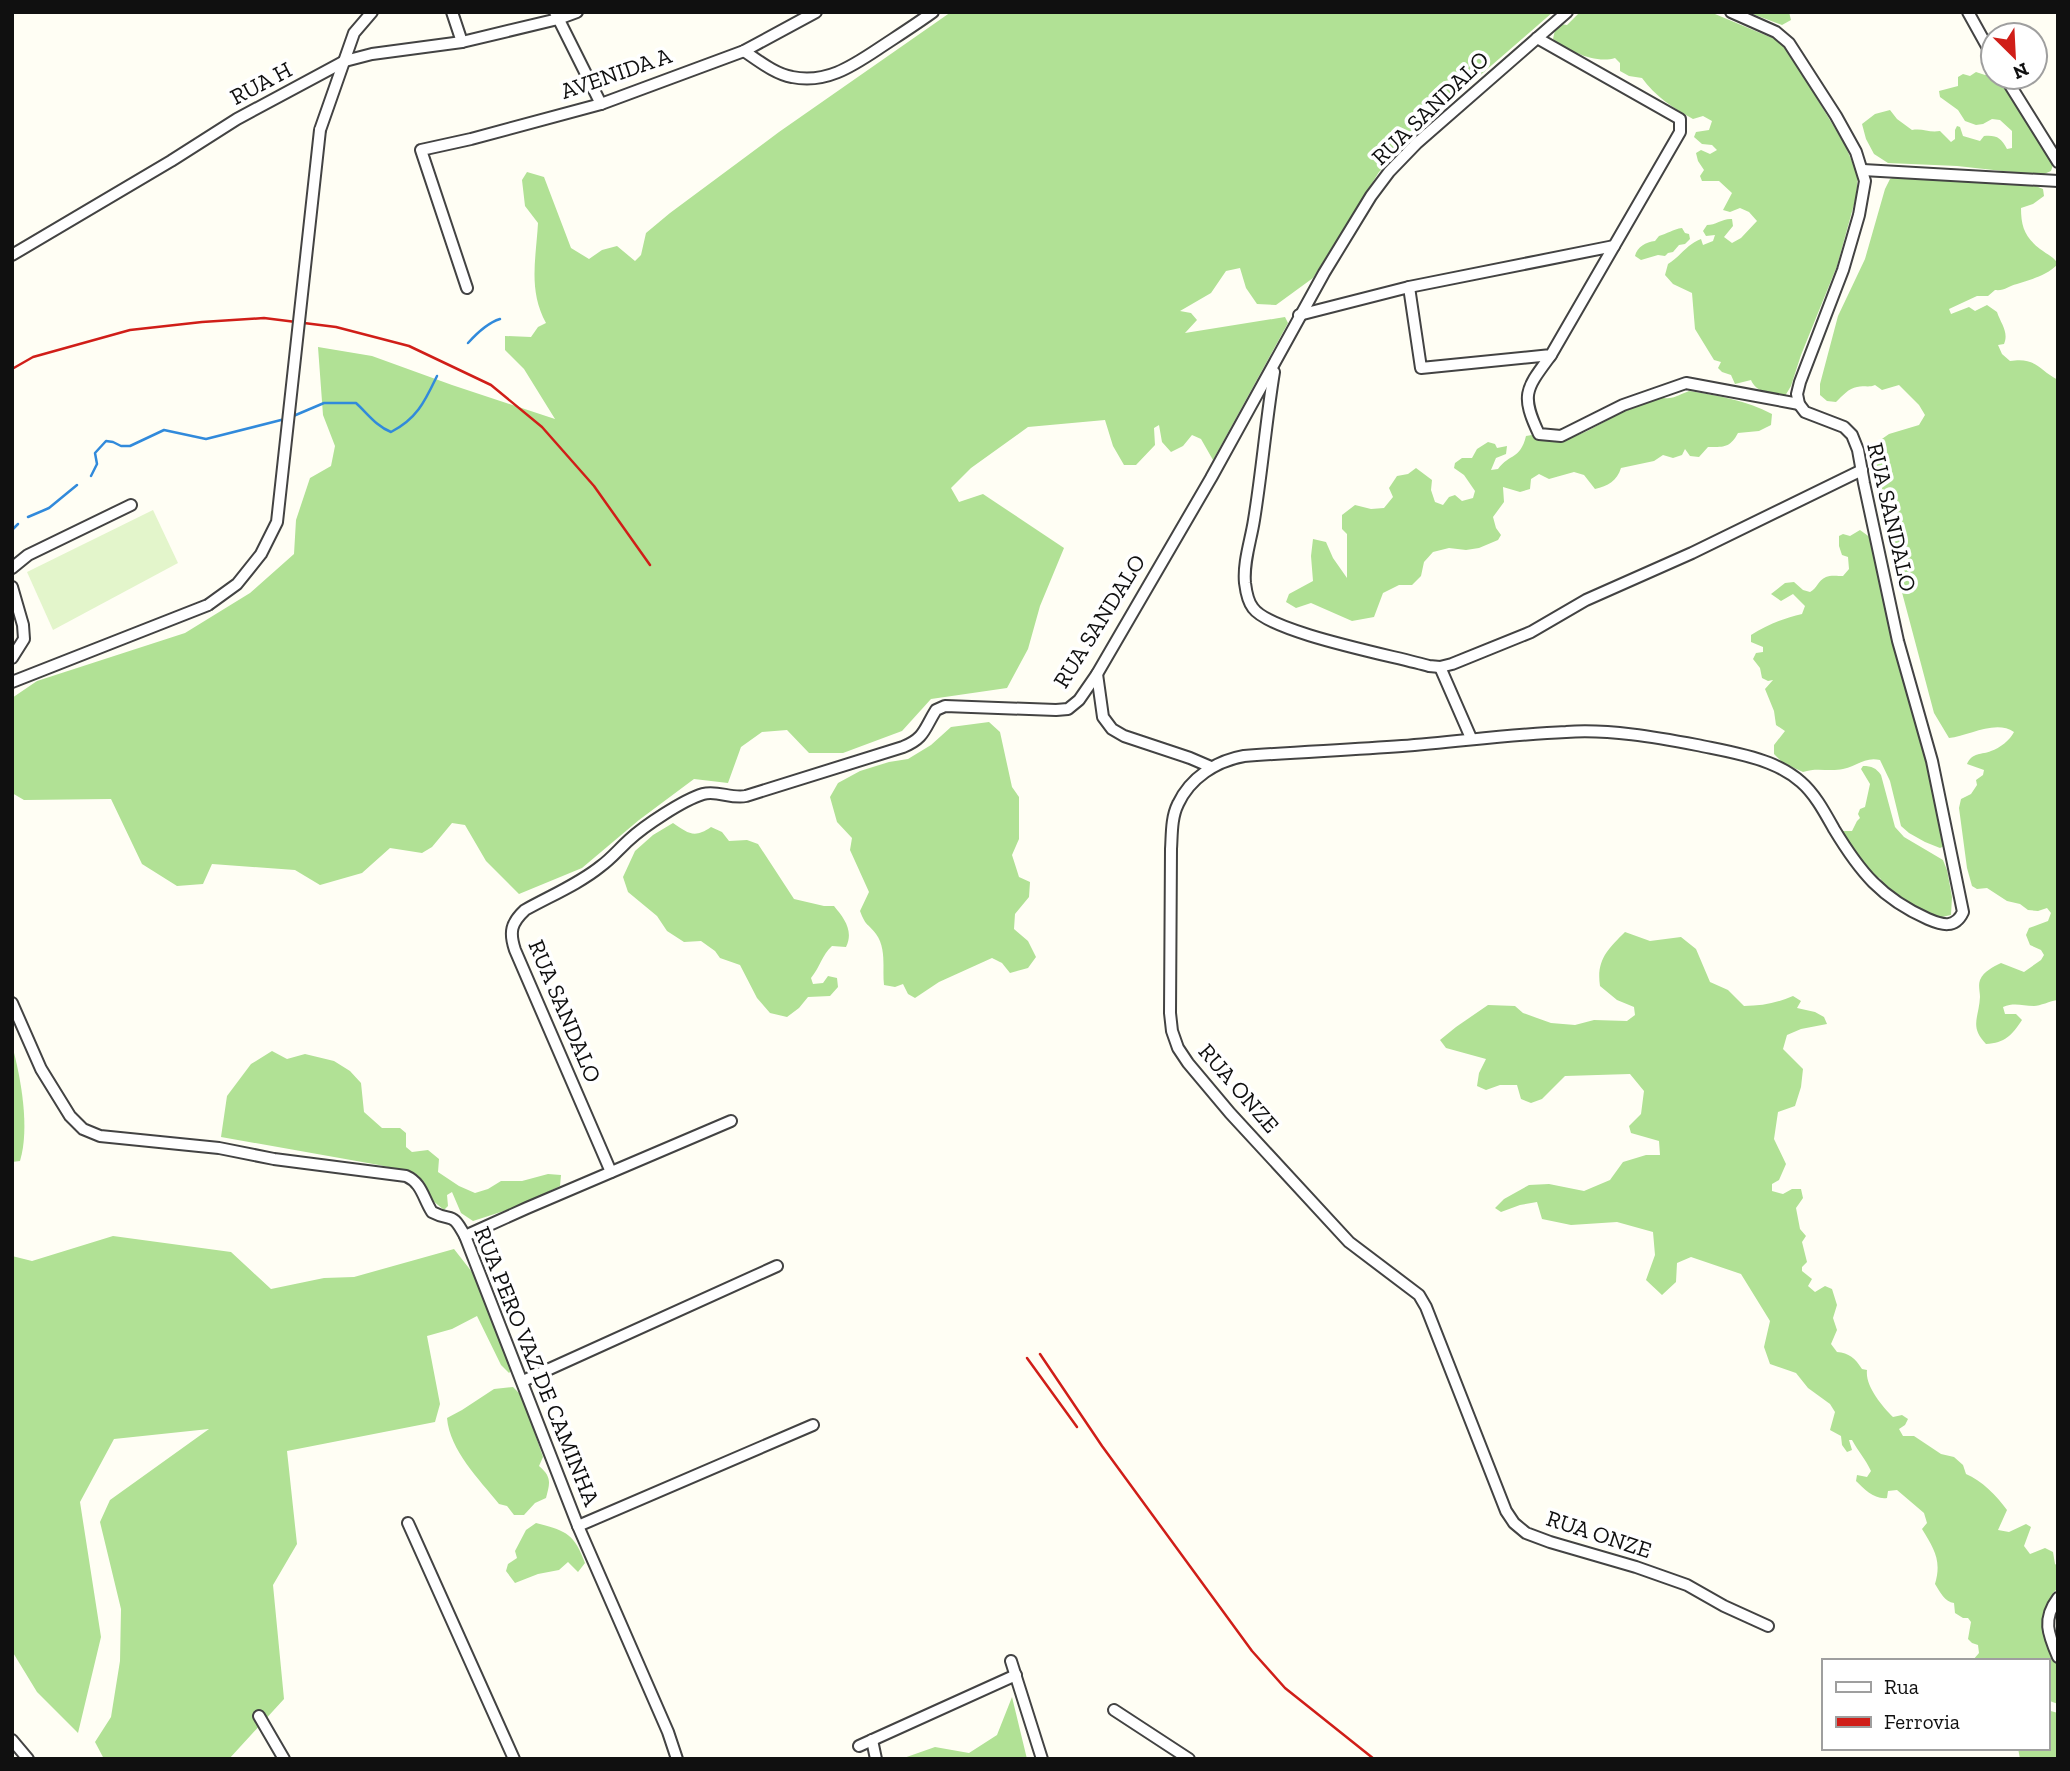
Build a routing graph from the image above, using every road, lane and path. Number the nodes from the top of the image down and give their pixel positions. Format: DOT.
graph roads {
  1 [pos="372,12"];
  2 [pos="452,12"];
  3 [pos="578,12"];
  4 [pos="816,12"];
  5 [pos="933,12"];
  6 [pos="1567,12"];
  7 [pos="1731,12"];
  8 [pos="1968,12"];
  9 [pos="556,16"];
  10 [pos="1979,32"];
  11 [pos="1536,38"];
  12 [pos="462,42"];
  13 [pos="744,51"];
  14 [pos="345,61"];
  15 [pos="2014,91"];
  16 [pos="601,104"];
  17 [pos="2058,162"];
  18 [pos="1863,170"];
  19 [pos="2058,181"];
  20 [pos="1614,246"];
  21 [pos="12,255"];
  22 [pos="1409,287"];
  23 [pos="467,288"];
  24 [pos="1299,315"];
  25 [pos="1550,355"];
  26 [pos="1275,362"];
  27 [pos="1799,404"];
  28 [pos="1862,470"];
  29 [pos="131,505"];
  30 [pos="12,568"];
  31 [pos="12,587"];
  32 [pos="12,658"];
  33 [pos="1440,667"];
  34 [pos="1097,674"];
  35 [pos="12,682"];
  36 [pos="1471,738"];
  37 [pos="1211,767"];
  38 [pos="1962,912"];
  39 [pos="12,1003"];
  40 [pos="731,1121"];
  41 [pos="611,1172"];
  42 [pos="465,1236"];
  43 [pos="778,1266"];
  44 [pos="523,1381"];
  45 [pos="813,1425"];
  46 [pos="408,1523"];
  47 [pos="578,1526"];
  48 [pos="2058,1598"];
  49 [pos="1768,1626"];
  50 [pos="2058,1657"];
  51 [pos="1011,1661"];
  52 [pos="1016,1675"];
  53 [pos="1114,1710"];
  54 [pos="259,1716"];
  55 [pos="12,1740"];
  56 [pos="872,1740"];
  57 [pos="859,1746"];
  58 [pos="28,1759"];
  59 [pos="284,1759"];
  60 [pos="514,1759"];
  61 [pos="677,1759"];
  62 [pos="876,1759"];
  63 [pos="1042,1759"];
  64 [pos="1189,1759"];
  1 -- 14 [label="street"];
  2 -- 12 [label="street"];
  3 -- 9 [label="street, RUA H"];
  4 -- 13 [label="street, AVENIDA A"];
  5 -- 13 [label="street"];
  6 -- 11 [label="street, RUA SANDALO"];
  7 -- 18 [label="street"];
  8 -- 10 [label="street"];
  9 -- 12 [label="street, RUA H"];
  9 -- 16 [label="street"];
  11 -- 20 [label="street"];
  11 -- 24 [label="street, RUA SANDALO"];
  12 -- 14 [label="street, RUA H"];
  13 -- 16 [label="street, AVENIDA A"];
  14 -- 21 [label="street, RUA H"];
  14 -- 35 [label="street, bridge"];
  15 -- 17 [label="street"];
  16 -- 23 [label="street, AVENIDA A"];
  18 -- 19 [label="street"];
  18 -- 27 [label="street"];
  20 -- 22 [label="street"];
  20 -- 25 [label="street"];
  22 -- 24 [label="street"];
  22 -- 25 [label="street"];
  24 -- 26 [label="street, RUA SANDALO"];
  25 -- 27 [label="street"];
  26 -- 33 [label="street"];
  26 -- 34 [label="street, RUA SANDALO"];
  27 -- 28 [label="street, RUA SANDALO"];
  28 -- 33 [label="street"];
  28 -- 38 [label="street, RUA SANDALO"];
  29 -- 30 [label="street"];
  31 -- 32 [label="street"];
  33 -- 36 [label="street"];
  34 -- 37 [label="street"];
  34 -- 41 [label="street, RUA SANDALO"];
  36 -- 37 [label="street, RUA ONZE"];
  36 -- 38 [label="street, RUA ONZE"];
  37 -- 49 [label="street, RUA ONZE"];
  39 -- 42 [label="street, RUA PERO VAZ DE CAMINHA"];
  40 -- 41 [label="street"];
  41 -- 42 [label="street"];
  42 -- 44 [label="street, RUA PERO VAZ DE CAMINHA"];
  43 -- 44 [label="street"];
  44 -- 47 [label="street, RUA PERO VAZ DE CAMINHA"];
  45 -- 47 [label="street"];
  46 -- 60 [label="street"];
  47 -- 61 [label="street, RUA PERO VAZ DE CAMINHA"];
  48 -- 50 [label="street"];
  51 -- 52 [label="street"];
  52 -- 56 [label="street"];
  52 -- 63 [label="street"];
  53 -- 64 [label="street"];
  54 -- 59 [label="street"];
  55 -- 58 [label="street"];
  56 -- 57 [label="street"];
  56 -- 62 [label="street"];
}
